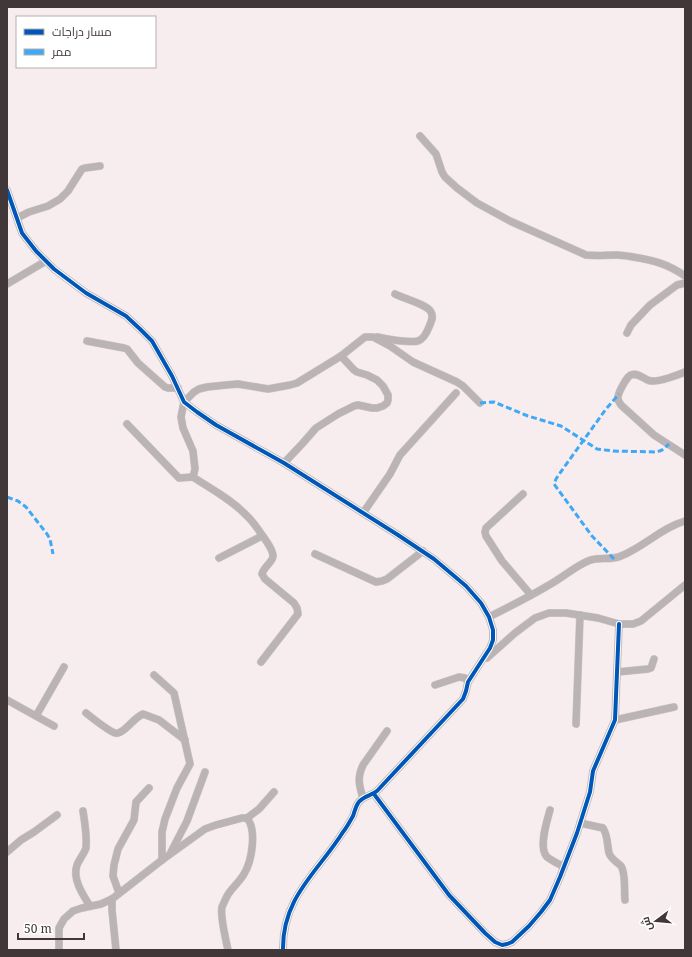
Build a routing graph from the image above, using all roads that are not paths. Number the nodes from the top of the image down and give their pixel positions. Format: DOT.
graph roads {
  1 [pos="420,136"];
  2 [pos="100,166"];
  3 [pos="7,190"];
  4 [pos="9,204"];
  5 [pos="17,218"];
  6 [pos="46,261"];
  7 [pos="685,276"];
  8 [pos="685,283"];
  9 [pos="7,284"];
  10 [pos="395,294"];
  11 [pos="627,333"];
  12 [pos="373,337"];
  13 [pos="87,341"];
  14 [pos="341,356"];
  15 [pos="685,372"];
  16 [pos="178,388"];
  17 [pos="456,393"];
  18 [pos="184,402"];
  19 [pos="480,403"];
  20 [pos="127,424"];
  21 [pos="685,455"];
  22 [pos="284,463"];
  23 [pos="193,477"];
  24 [pos="523,494"];
  25 [pos="363,513"];
  26 [pos="685,521"];
  27 [pos="262,536"];
  28 [pos="423,551"];
  29 [pos="315,554"];
  30 [pos="218,558"];
  31 [pos="685,585"];
  32 [pos="531,595"];
  33 [pos="580,615"];
  34 [pos="489,617"];
  35 [pos="619,624"];
  36 [pos="654,659"];
  37 [pos="261,662"];
  38 [pos="481,663"];
  39 [pos="64,667"];
  40 [pos="617,672"];
  41 [pos="154,675"];
  42 [pos="468,682"];
  43 [pos="435,685"];
  44 [pos="7,700"];
  45 [pos="674,707"];
  46 [pos="86,713"];
  47 [pos="36,716"];
  48 [pos="615,720"];
  49 [pos="576,724"];
  50 [pos="54,726"];
  51 [pos="387,731"];
  52 [pos="185,740"];
  53 [pos="205,772"];
  54 [pos="149,788"];
  55 [pos="274,792"];
  56 [pos="374,794"];
  57 [pos="363,798"];
  58 [pos="550,810"];
  59 [pos="83,811"];
  60 [pos="57,815"];
  61 [pos="248,818"];
  62 [pos="580,823"];
  63 [pos="7,852"];
  64 [pos="170,854"];
  65 [pos="162,860"];
  66 [pos="564,867"];
  67 [pos="119,893"];
  68 [pos="112,899"];
  69 [pos="625,900"];
  70 [pos="90,906"];
  71 [pos="59,950"];
  72 [pos="116,950"];
  73 [pos="228,950"];
  74 [pos="283,950"];
  1 -- 7 [label="street"];
  2 -- 5 [label="street"];
  3 -- 4 [label="street"];
  4 -- 5 [label="street"];
  5 -- 6 [label="street"];
  6 -- 9 [label="street"];
  6 -- 16 [label="street"];
  8 -- 11 [label="street"];
  10 -- 12 [label="street"];
  12 -- 14 [label="street"];
  12 -- 19 [label="street"];
  13 -- 16 [label="street"];
  14 -- 18 [label="street"];
  14 -- 22 [label="street"];
  15 -- 21 [label="street"];
  16 -- 18 [label="street"];
  17 -- 25 [label="street"];
  18 -- 22 [label="street"];
  18 -- 23 [label="street"];
  20 -- 23 [label="street"];
  22 -- 25 [label="street"];
  23 -- 27 [label="street"];
  24 -- 32 [label="street"];
  25 -- 28 [label="street"];
  26 -- 32 [label="street"];
  27 -- 30 [label="street"];
  27 -- 37 [label="street"];
  28 -- 29 [label="street"];
  28 -- 34 [label="street"];
  31 -- 35 [label="street"];
  32 -- 34 [label="street"];
  33 -- 35 [label="street"];
  33 -- 38 [label="street"];
  33 -- 49 [label="street"];
  34 -- 38 [label="street"];
  35 -- 40 [label="street"];
  36 -- 40 [label="street"];
  38 -- 42 [label="street"];
  39 -- 47 [label="street"];
  40 -- 48 [label="street"];
  41 -- 52 [label="street"];
  42 -- 43 [label="street"];
  42 -- 56 [label="street"];
  44 -- 47 [label="street"];
  45 -- 48 [label="street"];
  46 -- 52 [label="street"];
  47 -- 50 [label="street"];
  48 -- 62 [label="street"];
  51 -- 57 [label="street"];
  52 -- 65 [label="street"];
  53 -- 64 [label="street"];
  54 -- 67 [label="street"];
  55 -- 61 [label="street"];
  56 -- 57 [label="street"];
  56 -- 66 [label="street"];
  57 -- 74 [label="street"];
  58 -- 66 [label="street"];
  59 -- 70 [label="street"];
  60 -- 63 [label="street"];
  61 -- 64 [label="street"];
  61 -- 73 [label="street"];
  62 -- 66 [label="street"];
  62 -- 69 [label="street"];
  64 -- 65 [label="street"];
  65 -- 67 [label="street"];
  67 -- 68 [label="street"];
  68 -- 70 [label="street"];
  68 -- 72 [label="street"];
  70 -- 71 [label="street"];
}
